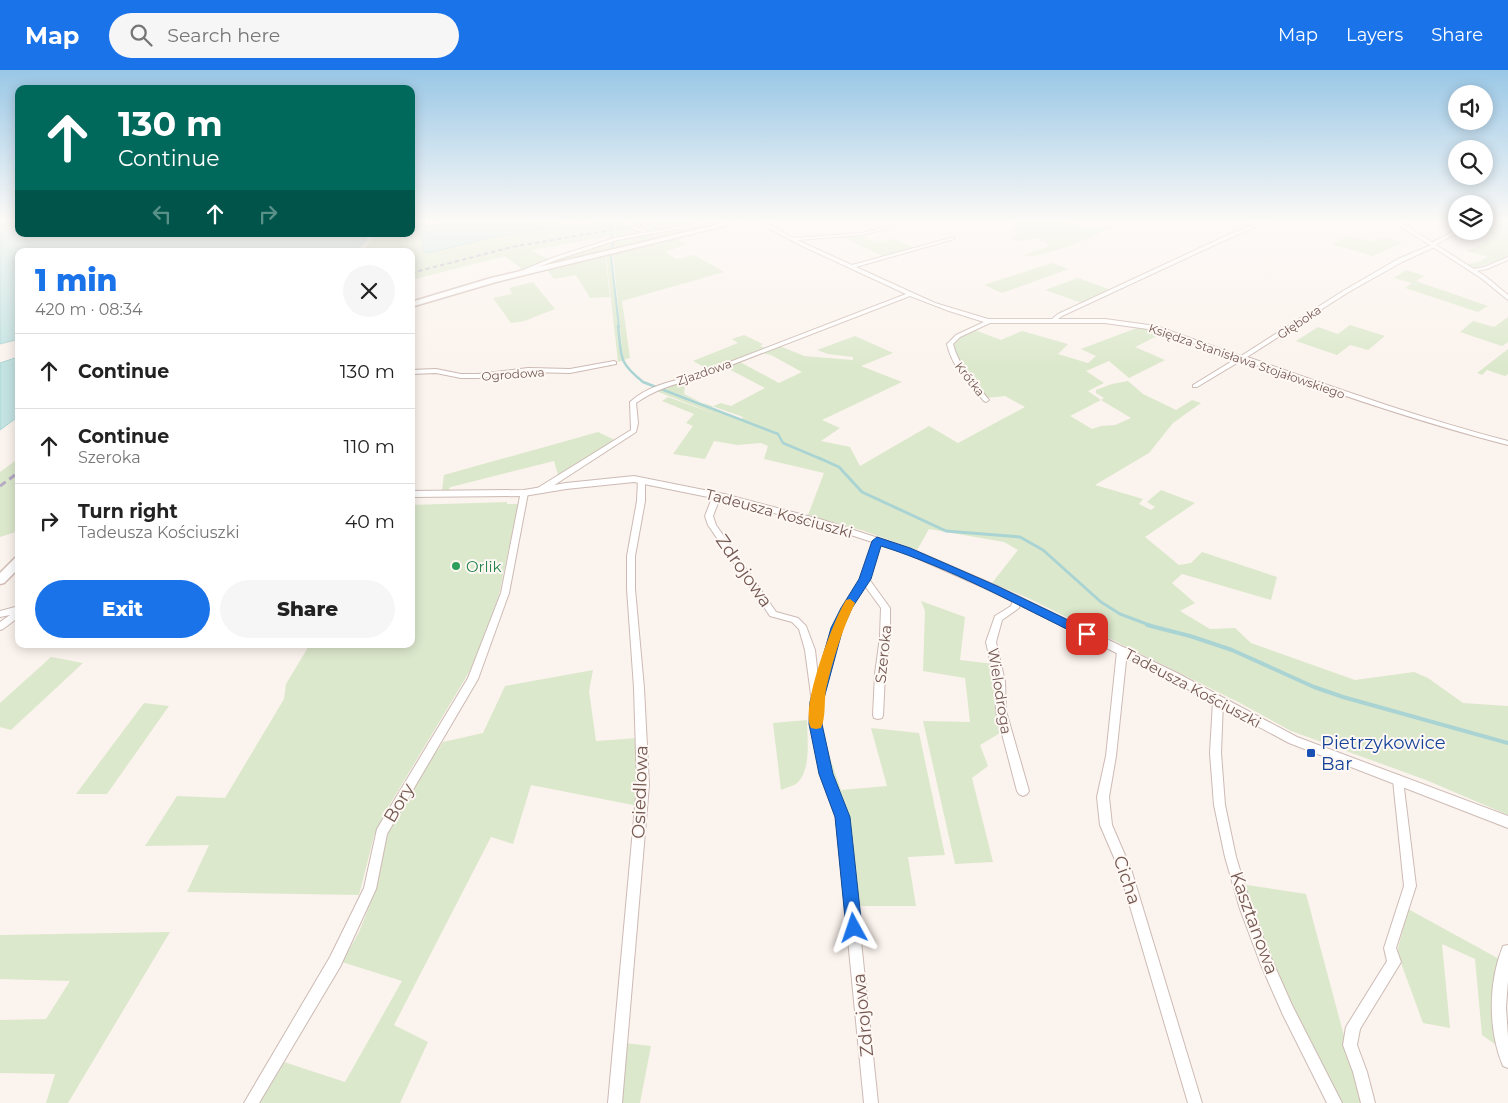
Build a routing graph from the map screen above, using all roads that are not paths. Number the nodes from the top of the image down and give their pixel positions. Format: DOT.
graph roads {
  1 [pos="523,270"];
  2 [pos="534,270"];
  3 [pos="858,270"];
  4 [pos="1156,270"];
  5 [pos="1384,270"];
  6 [pos="1472,270"];
  7 [pos="514,275"];
  8 [pos="1505,291"];
  9 [pos="909,295"];
  10 [pos="1508,298"];
  11 [pos="415,304"];
  12 [pos="1054,320"];
  13 [pos="988,321"];
  14 [pos="1244,358"];
  15 [pos="614,363"];
  16 [pos="415,372"];
  17 [pos="1195,386"];
  18 [pos="986,400"];
  19 [pos="1508,443"];
  20 [pos="641,481"];
  21 [pos="539,491"];
  22 [pos="415,494"];
  23 [pos="524,494"];
  24 [pos="717,495"];
  25 [pos="877,541"];
  26 [pos="15,565"];
  27 [pos="865,579"];
  28 [pos="0,580"];
  29 [pos="1017,600"];
  30 [pos="15,612"];
  31 [pos="0,614"];
  32 [pos="15,614"];
  33 [pos="0,627"];
  34 [pos="1122,651"];
  35 [pos="1218,701"];
  36 [pos="817,702"];
  37 [pos="878,715"];
  38 [pos="1398,780"];
  39 [pos="1023,790"];
  40 [pos="1508,822"];
  41 [pos="1508,951"];
  42 [pos="1508,1061"];
  43 [pos="251,1103"];
  44 [pos="615,1103"];
  45 [pos="872,1103"];
  46 [pos="1195,1103"];
  47 [pos="1335,1103"];
  48 [pos="1368,1103"];
  1 -- 7 [label="street"];
  2 -- 7 [label="main road"];
  3 -- 9 [label="street, Księdza Stanisława Stojałowskiego"];
  4 -- 12 [label="street"];
  5 -- 14 [label="street, Głęboka"];
  6 -- 8 [label="street"];
  7 -- 11 [label="main road"];
  8 -- 10 [label="street"];
  9 -- 13 [label="street, Księdza Stanisława Stojałowskiego"];
  9 -- 21 [label="street, Zjazdowa"];
  12 -- 13 [label="street, Księdza Stanisława Stojałowskiego"];
  12 -- 14 [label="street, Księdza Stanisława Stojałowskiego"];
  13 -- 18 [label="street, Krótka"];
  14 -- 17 [label="street, Głęboka"];
  14 -- 19 [label="street, Księdza Stanisława Stojałowskiego"];
  15 -- 16 [label="street, Ogrodowa"];
  20 -- 21 [label="street, Tadeusza Kościuszki"];
  20 -- 24 [label="street, Tadeusza Kościuszki"];
  20 -- 44 [label="street, Osiedlowa"];
  21 -- 23 [label="street, Tadeusza Kościuszki"];
  22 -- 23 [label="street, Tadeusza Kościuszki"];
  23 -- 43 [label="street, Bory"];
  24 -- 25 [label="street, Tadeusza Kościuszki"];
  24 -- 36 [label="street, Zdrojowa"];
  25 -- 27 [label="street"];
  25 -- 29 [label="street, Tadeusza Kościuszki"];
  26 -- 28 [label="main road"];
  27 -- 36 [label="street"];
  27 -- 37 [label="street, Szeroka"];
  29 -- 34 [label="street, Tadeusza Kościuszki"];
  29 -- 39 [label="street, Wielodroga"];
  30 -- 31 [label="street"];
  32 -- 33 [label="street"];
  34 -- 35 [label="street, Tadeusza Kościuszki"];
  34 -- 46 [label="street, Cicha"];
  35 -- 38 [label="street, Tadeusza Kościuszki"];
  35 -- 47 [label="street, Kasztanowa"];
  36 -- 45 [label="street, Zdrojowa"];
  38 -- 40 [label="street, Tadeusza Kościuszki"];
  38 -- 48 [label="street"];
  41 -- 42 [label="street"];
}
